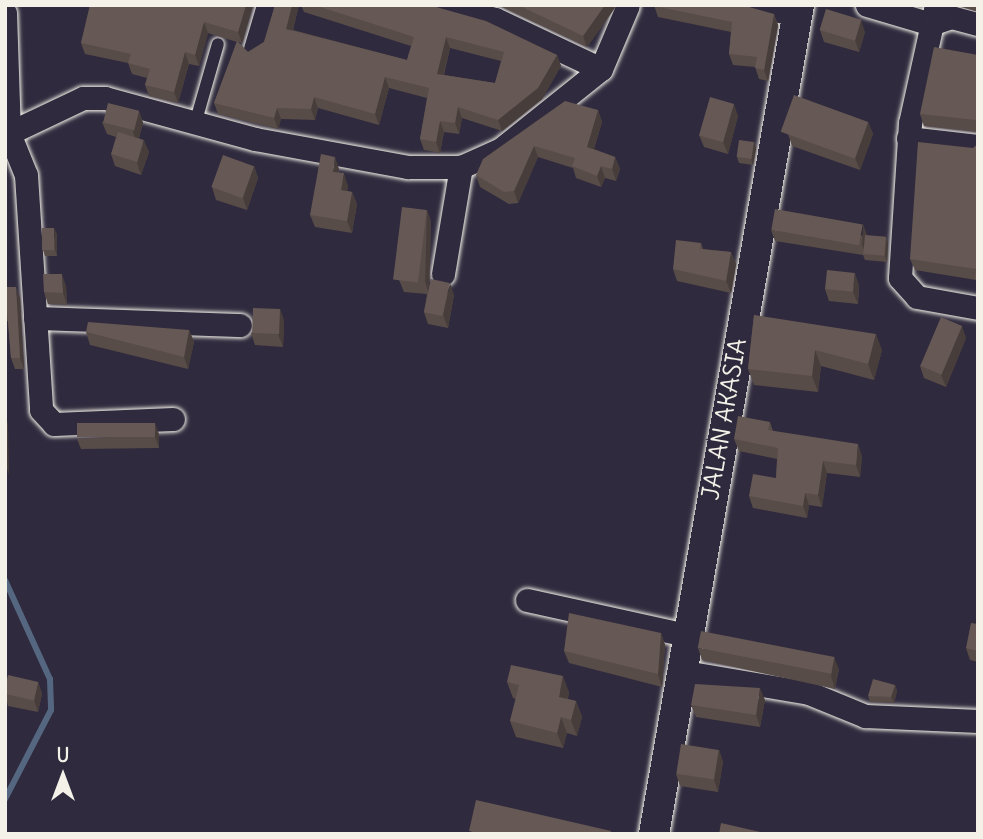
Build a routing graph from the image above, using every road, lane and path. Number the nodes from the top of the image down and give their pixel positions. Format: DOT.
graph roads {
  1 [pos="268,5"];
  2 [pos="444,5"];
  3 [pos="628,5"];
  4 [pos="753,5"];
  5 [pos="867,5"];
  6 [pos="798,10"];
  7 [pos="5,13"];
  8 [pos="934,15"];
  9 [pos="978,24"];
  10 [pos="218,44"];
  11 [pos="255,49"];
  12 [pos="601,69"];
  13 [pos="195,124"];
  14 [pos="7,134"];
  15 [pos="908,138"];
  16 [pos="978,146"];
  17 [pos="461,167"];
  18 [pos="443,274"];
  19 [pos="978,308"];
  20 [pos="34,318"];
  21 [pos="240,325"];
  22 [pos="173,419"];
  23 [pos="527,600"];
  24 [pos="686,635"];
  25 [pos="679,671"];
  26 [pos="978,721"];
  27 [pos="654,834"];
  1 -- 11 [label="street"];
  2 -- 12 [label="street"];
  3 -- 12 [label="street"];
  4 -- 6 [label="street"];
  5 -- 8 [label="street"];
  6 -- 24 [label="street, JALAN AKASIA"];
  7 -- 14 [label="street"];
  8 -- 9 [label="street"];
  8 -- 15 [label="street"];
  10 -- 13 [label="lane"];
  12 -- 17 [label="street"];
  13 -- 14 [label="street"];
  13 -- 17 [label="street"];
  14 -- 20 [label="street"];
  15 -- 16 [label="street"];
  15 -- 19 [label="street"];
  17 -- 18 [label="street"];
  20 -- 21 [label="street"];
  20 -- 22 [label="street"];
  23 -- 24 [label="street"];
  24 -- 25 [label="street, JALAN AKASIA"];
  25 -- 26 [label="street"];
  25 -- 27 [label="street, JALAN AKASIA"];
}
